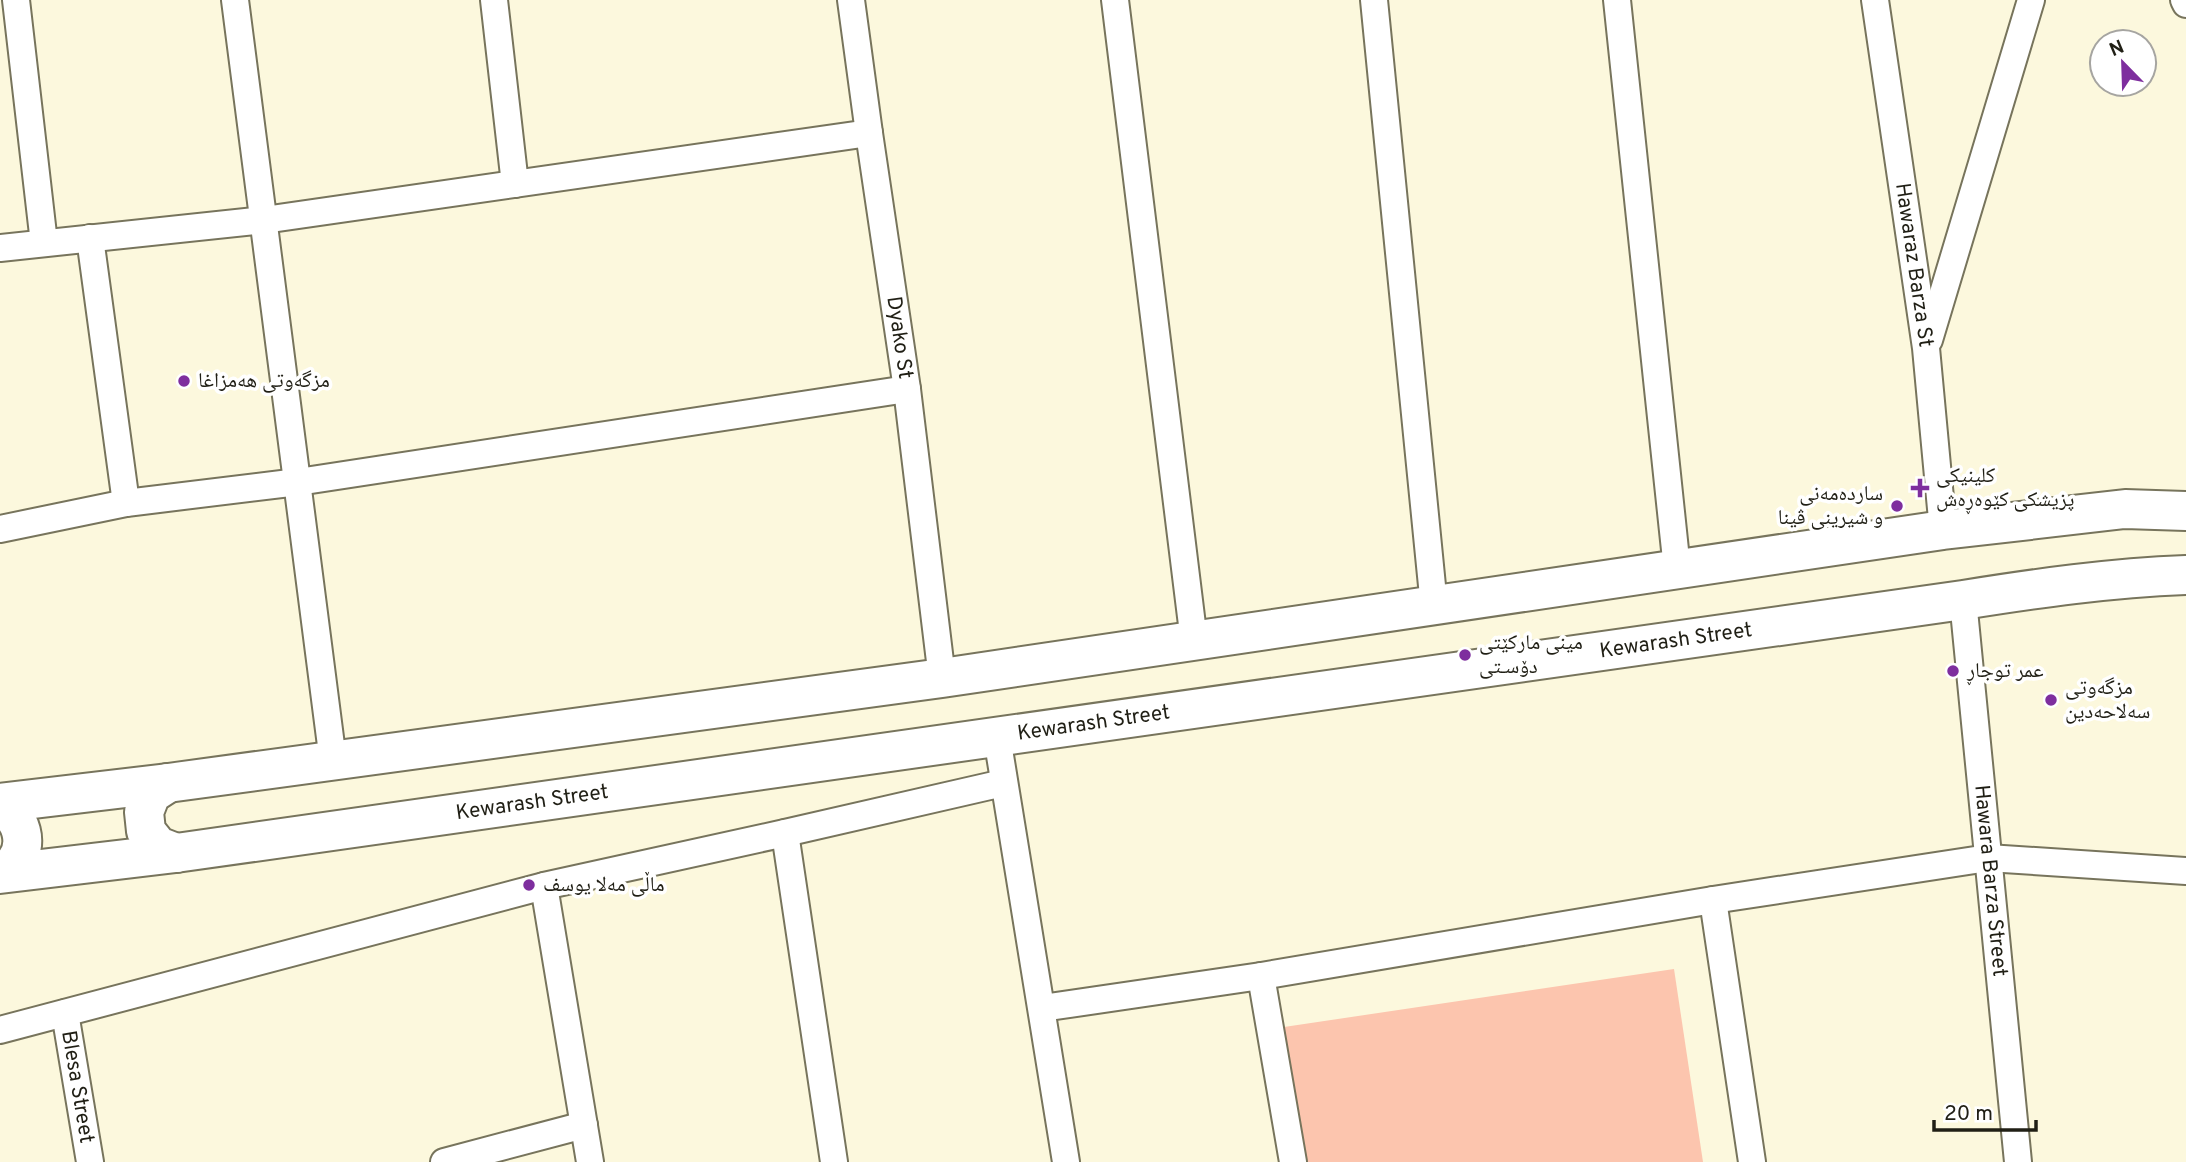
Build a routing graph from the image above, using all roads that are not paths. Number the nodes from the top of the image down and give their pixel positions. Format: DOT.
graph roads {
  1 [pos="16,0"];
  2 [pos="235,0"];
  3 [pos="494,0"];
  4 [pos="852,0"];
  5 [pos="1115,0"];
  6 [pos="1374,0"];
  7 [pos="1618,0"];
  8 [pos="1875,0"];
  9 [pos="2031,0"];
  10 [pos="869,133"];
  11 [pos="515,184"];
  12 [pos="264,220"];
  13 [pos="90,238"];
  14 [pos="44,243"];
  15 [pos="0,248"];
  16 [pos="1926,348"];
  17 [pos="907,389"];
  18 [pos="298,482"];
  19 [pos="126,503"];
  20 [pos="2186,510"];
  21 [pos="0,529"];
  22 [pos="1943,530"];
  23 [pos="1677,569"];
  24 [pos="2186,575"];
  25 [pos="1963,600"];
  26 [pos="1434,607"];
  27 [pos="1194,641"];
  28 [pos="942,678"];
  29 [pos="997,737"];
  30 [pos="333,761"];
  31 [pos="167,783"];
  32 [pos="1003,783"];
  33 [pos="0,806"];
  34 [pos="785,833"];
  35 [pos="176,853"];
  36 [pos="1988,858"];
  37 [pos="2186,871"];
  38 [pos="0,873"];
  39 [pos="544,886"];
  40 [pos="1713,900"];
  41 [pos="1261,976"];
  42 [pos="1042,1009"];
  43 [pos="65,1013"];
  44 [pos="0,1030"];
  45 [pos="584,1125"];
  46 [pos="90,1162"];
  47 [pos="444,1162"];
  48 [pos="590,1162"];
  49 [pos="834,1162"];
  50 [pos="1066,1162"];
  51 [pos="1293,1162"];
  52 [pos="1752,1162"];
  53 [pos="2018,1162"];
  1 -- 14 [label="street"];
  2 -- 12 [label="street"];
  3 -- 11 [label="street"];
  4 -- 10 [label="street, Dyako St"];
  5 -- 27 [label="street"];
  6 -- 26 [label="street"];
  7 -- 23 [label="street"];
  8 -- 16 [label="street, Hawaraz Barza St"];
  9 -- 16 [label="street"];
  10 -- 11 [label="street"];
  10 -- 17 [label="street, Dyako St"];
  11 -- 12 [label="street"];
  12 -- 13 [label="street"];
  12 -- 18 [label="street"];
  13 -- 14 [label="street"];
  13 -- 19 [label="street"];
  14 -- 15 [label="street"];
  16 -- 22 [label="street, Hawaraz Barza St"];
  17 -- 18 [label="street"];
  17 -- 28 [label="street, Dyako St"];
  18 -- 19 [label="street"];
  18 -- 30 [label="street"];
  19 -- 21 [label="street"];
  20 -- 22 [label="main road"];
  22 -- 23 [label="main road"];
  23 -- 26 [label="main road"];
  24 -- 25 [label="main road, Kewarash Street"];
  25 -- 29 [label="main road, Kewarash Street"];
  25 -- 36 [label="street, Hawara Barza Street"];
  26 -- 27 [label="main road"];
  27 -- 28 [label="main road"];
  28 -- 30 [label="main road"];
  29 -- 32 [label="street"];
  29 -- 35 [label="main road, Kewarash Street"];
  30 -- 31 [label="main road"];
  31 -- 33 [label="main road"];
  31 -- 35 [label="main road"];
  32 -- 34 [label="street"];
  32 -- 42 [label="street"];
  33 -- 38 [label="main road"];
  34 -- 39 [label="street"];
  34 -- 49 [label="street"];
  35 -- 38 [label="main road, Kewarash Street"];
  36 -- 37 [label="street"];
  36 -- 40 [label="street"];
  36 -- 53 [label="street, Hawara Barza Street"];
  39 -- 43 [label="street"];
  39 -- 45 [label="street"];
  40 -- 41 [label="street"];
  40 -- 52 [label="street"];
  41 -- 42 [label="street"];
  41 -- 51 [label="street"];
  42 -- 50 [label="street"];
  43 -- 44 [label="street"];
  43 -- 46 [label="street, Blesa Street"];
  45 -- 47 [label="street"];
  45 -- 48 [label="street"];
}
